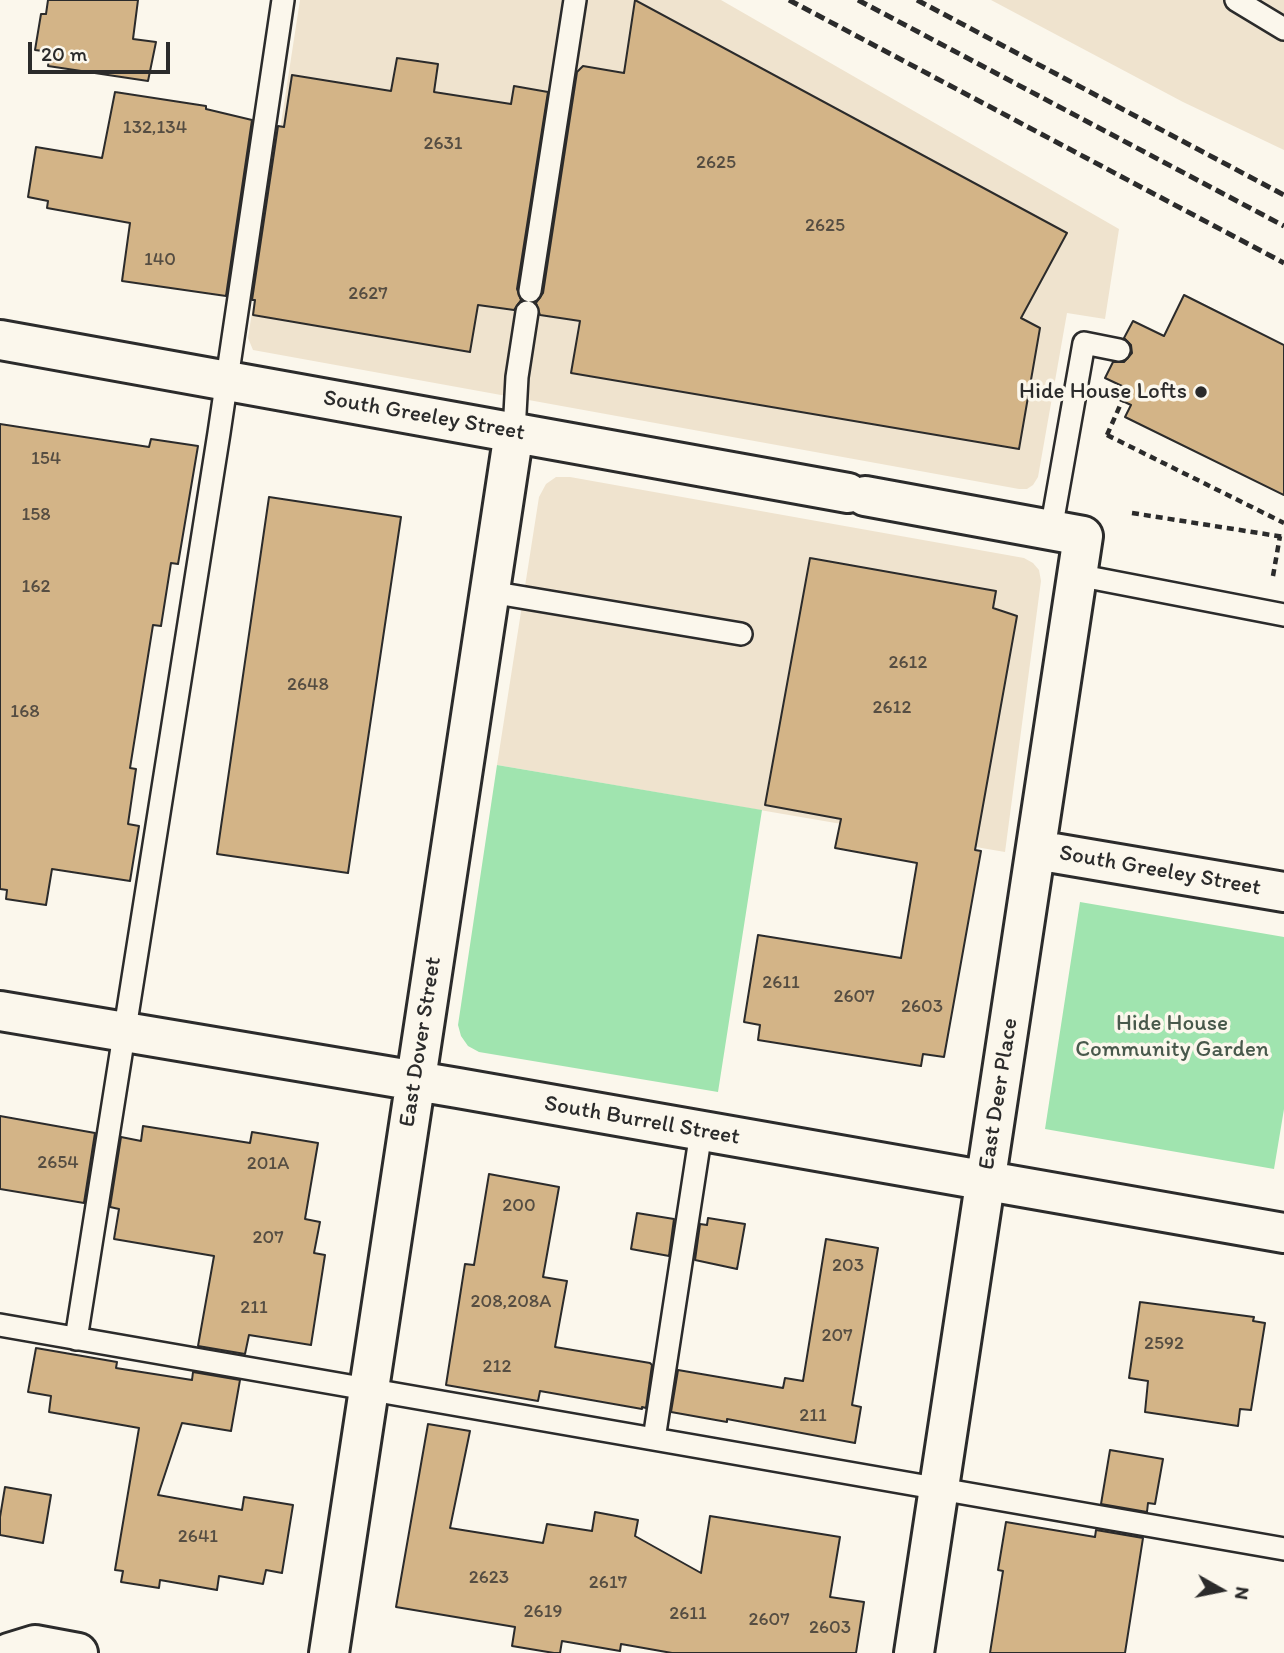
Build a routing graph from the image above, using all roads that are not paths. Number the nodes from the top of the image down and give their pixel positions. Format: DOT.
graph roads {
  1 [pos="283,0"];
  2 [pos="575,0"];
  3 [pos="1236,0"];
  4 [pos="1284,29"];
  5 [pos="530,291"];
  6 [pos="527,312"];
  7 [pos="0,341"];
  8 [pos="1119,350"];
  9 [pos="226,381"];
  10 [pos="514,432"];
  11 [pos="1067,533"];
  12 [pos="1077,575"];
  13 [pos="489,592"];
  14 [pos="1284,615"];
  15 [pos="741,634"];
  16 [pos="1035,850"];
  17 [pos="1284,892"];
  18 [pos="0,1011"];
  19 [pos="126,1032"];
  20 [pos="415,1081"];
  21 [pos="701,1132"];
  22 [pos="986,1180"];
  23 [pos="1284,1233"];
  24 [pos="0,1325"];
  25 [pos="76,1339"];
  26 [pos="368,1389"];
  27 [pos="654,1439"];
  28 [pos="939,1489"];
  29 [pos="1284,1549"];
  30 [pos="26,1650"];
  31 [pos="78,1653"];
  32 [pos="329,1653"];
  33 [pos="914,1653"];
  1 -- 9 [label="lane"];
  2 -- 5 [label="lane"];
  3 -- 4 [label="lane"];
  6 -- 10 [label="lane"];
  7 -- 9 [label="street, South Greeley Street"];
  8 -- 11 [label="lane"];
  9 -- 10 [label="street, South Greeley Street"];
  9 -- 19 [label="lane"];
  10 -- 11 [label="street, South Greeley Street"];
  10 -- 13 [label="street, East Dover Street"];
  11 -- 12 [label="street, East Deer Place"];
  12 -- 14 [label="lane"];
  12 -- 16 [label="street, East Deer Place"];
  13 -- 15 [label="lane"];
  13 -- 20 [label="street, East Dover Street"];
  16 -- 17 [label="street, South Greeley Street"];
  16 -- 22 [label="street, East Deer Place"];
  18 -- 19 [label="street, South Burrell Street"];
  19 -- 20 [label="street, South Burrell Street"];
  19 -- 25 [label="lane"];
  20 -- 21 [label="street, South Burrell Street"];
  20 -- 26 [label="street, East Dover Street"];
  21 -- 22 [label="street, South Burrell Street"];
  21 -- 27 [label="lane"];
  22 -- 23 [label="street, South Burrell Street"];
  22 -- 28 [label="street, East Deer Place"];
  24 -- 25 [label="lane"];
  25 -- 26 [label="lane"];
  26 -- 27 [label="lane"];
  26 -- 32 [label="street, East Dover Street"];
  27 -- 28 [label="lane"];
  28 -- 29 [label="lane"];
  28 -- 33 [label="street, East Deer Place"];
  30 -- 31 [label="street"];
}
